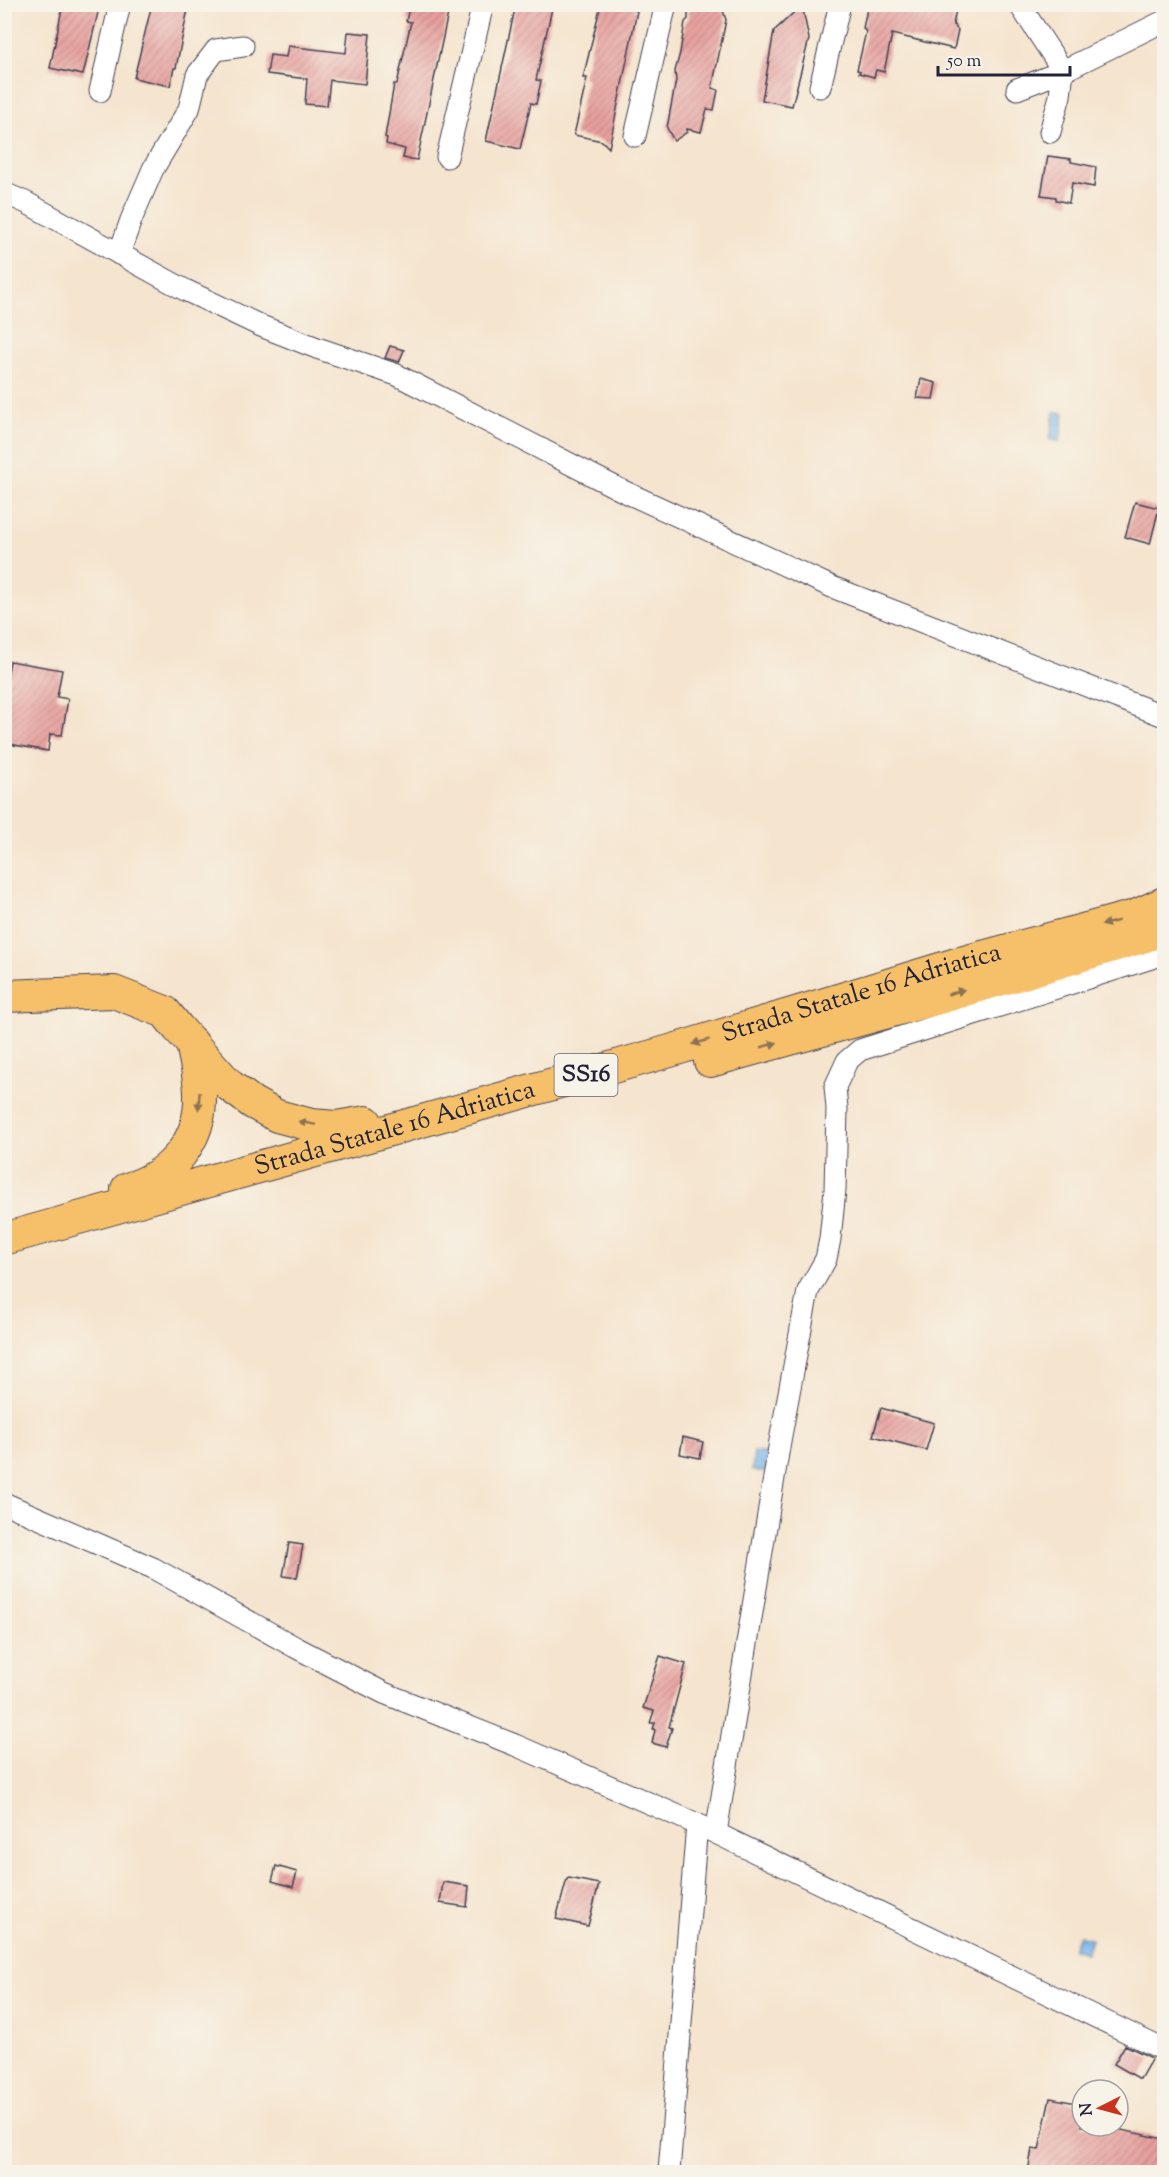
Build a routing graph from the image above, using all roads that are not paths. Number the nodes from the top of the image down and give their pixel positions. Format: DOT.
graph roads {
  1 [pos="120,4"];
  2 [pos="483,4"];
  3 [pos="666,4"];
  4 [pos="840,4"];
  5 [pos="1019,4"];
  6 [pos="1164,21"];
  7 [pos="243,46"];
  8 [pos="1063,71"];
  9 [pos="820,87"];
  10 [pos="1017,88"];
  11 [pos="100,92"];
  12 [pos="1050,132"];
  13 [pos="635,136"];
  14 [pos="447,157"];
  15 [pos="4,193"];
  16 [pos="119,254"];
  17 [pos="1164,716"];
  18 [pos="1164,903"];
  19 [pos="1164,928"];
  20 [pos="1164,954"];
  21 [pos="4,996"];
  22 [pos="192,1043"];
  23 [pos="670,1051"];
  24 [pos="4,1224"];
  25 [pos="4,1239"];
  26 [pos="4,1259"];
  27 [pos="4,1503"];
  28 [pos="706,1829"];
  29 [pos="1164,2049"];
  30 [pos="669,2172"];
  1 -- 11 [label="street"];
  2 -- 14 [label="street"];
  3 -- 13 [label="street"];
  4 -- 9 [label="street"];
  5 -- 8 [label="street"];
  6 -- 8 [label="street"];
  7 -- 16 [label="street"];
  8 -- 10 [label="street"];
  8 -- 12 [label="street"];
  15 -- 16 [label="street"];
  16 -- 17 [label="street"];
  18 -- 23 [label="highway, Strada Statale 16 Adriatica / SS16, one-way"];
  26 -- 19 [label="highway, Strada Statale 16 Adriatica / SS16, one-way"];
  20 -- 28 [label="street"];
  21 -- 22 [label="highway"];
  23 -- 22 [label="highway, one-way"];
  22 -- 24 [label="highway, one-way"];
  23 -- 25 [label="highway, Strada Statale 16 Adriatica / SS16"];
  27 -- 28 [label="street"];
  28 -- 29 [label="street"];
  28 -- 30 [label="street"];
}
